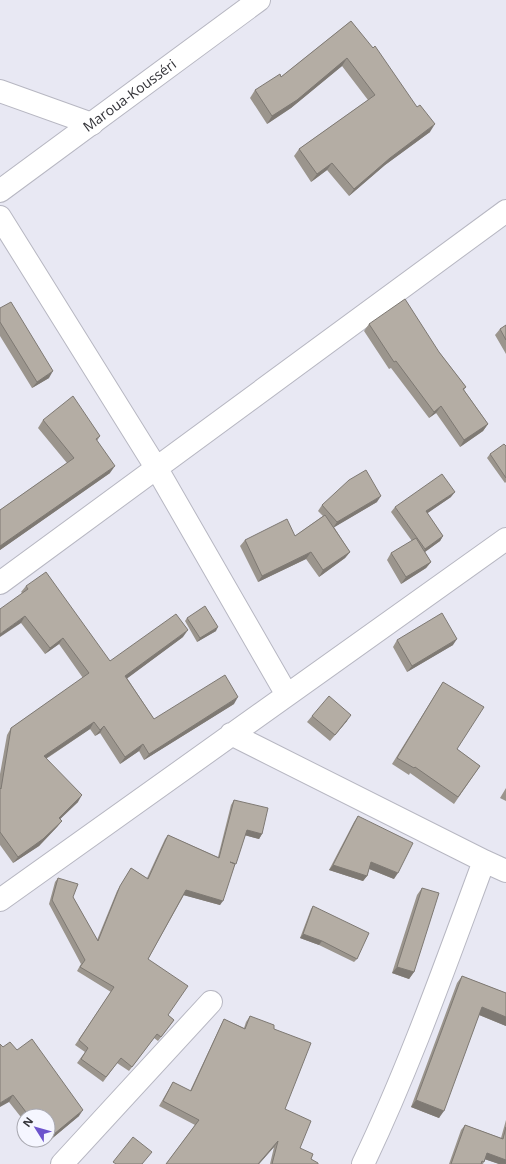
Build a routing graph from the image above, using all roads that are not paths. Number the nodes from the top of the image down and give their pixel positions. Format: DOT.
graph roads {
  1 [pos="259,0"];
  2 [pos="0,92"];
  3 [pos="92,124"];
  4 [pos="0,191"];
  5 [pos="506,211"];
  6 [pos="0,216"];
  7 [pos="157,469"];
  8 [pos="506,539"];
  9 [pos="0,583"];
  10 [pos="287,695"];
  11 [pos="231,734"];
  12 [pos="484,862"];
  13 [pos="506,871"];
  14 [pos="0,900"];
  15 [pos="211,1002"];
  16 [pos="62,1164"];
  17 [pos="363,1164"];
  1 -- 3 [label="main road, Maroua-Kousséri"];
  2 -- 3 [label="main road"];
  3 -- 4 [label="main road, Maroua-Kousséri"];
  5 -- 7 [label="main road"];
  6 -- 7 [label="main road"];
  7 -- 9 [label="main road"];
  7 -- 10 [label="main road"];
  8 -- 10 [label="main road"];
  10 -- 11 [label="main road"];
  11 -- 12 [label="main road"];
  11 -- 14 [label="main road"];
  12 -- 13 [label="main road"];
  12 -- 17 [label="main road"];
  15 -- 16 [label="main road"];
}
